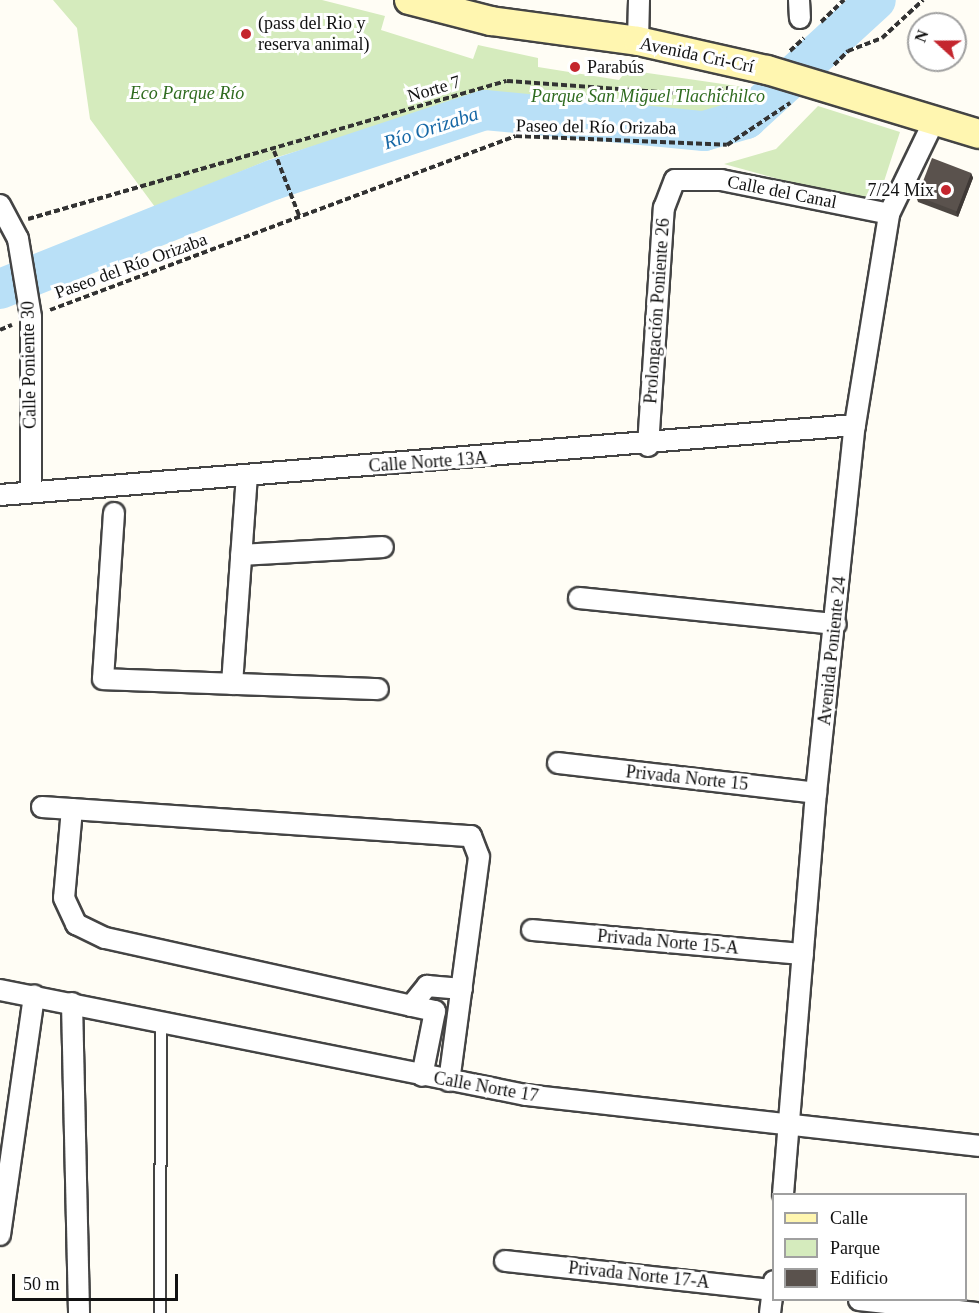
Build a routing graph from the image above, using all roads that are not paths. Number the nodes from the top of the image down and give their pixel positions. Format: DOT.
graph roads {
  1 [pos="409,0"];
  2 [pos="639,0"];
  3 [pos="638,41"];
  4 [pos="935,119"];
  5 [pos="979,134"];
  6 [pos="675,180"];
  7 [pos="0,205"];
  8 [pos="889,214"];
  9 [pos="855,425"];
  10 [pos="648,446"];
  11 [pos="247,476"];
  12 [pos="31,492"];
  13 [pos="0,495"];
  14 [pos="114,513"];
  15 [pos="383,548"];
  16 [pos="241,555"];
  17 [pos="579,598"];
  18 [pos="836,624"];
  19 [pos="232,684"];
  20 [pos="378,690"];
  21 [pos="558,763"];
  22 [pos="816,792"];
  23 [pos="42,807"];
  24 [pos="72,809"];
  25 [pos="532,930"];
  26 [pos="803,954"];
  27 [pos="441,985"];
  28 [pos="462,989"];
  29 [pos="0,990"];
  30 [pos="34,995"];
  31 [pos="72,1003"];
  32 [pos="411,1006"];
  33 [pos="435,1011"];
  34 [pos="161,1021"];
  35 [pos="422,1076"];
  36 [pos="449,1081"];
  37 [pos="791,1126"];
  38 [pos="979,1146"];
  39 [pos="783,1193"];
  40 [pos="0,1235"];
  41 [pos="505,1261"];
  42 [pos="772,1287"];
  43 [pos="772,1296"];
  44 [pos="876,1301"];
  45 [pos="79,1313"];
  46 [pos="160,1313"];
  47 [pos="770,1313"];
  48 [pos="976,1313"];
  1 -- 3 [label="main road, Avenida Cri-Crí"];
  2 -- 3 [label="street"];
  3 -- 4 [label="main road, Avenida Cri-Crí"];
  4 -- 5 [label="main road, Avenida Cri-Crí"];
  4 -- 8 [label="street, Avenida Poniente 24"];
  6 -- 8 [label="street, Calle del Canal"];
  6 -- 10 [label="street, Prolongación Poniente 26"];
  7 -- 12 [label="street, Calle Poniente 30"];
  8 -- 9 [label="street, Avenida Poniente 24"];
  9 -- 10 [label="street, Calle Norte 13A"];
  9 -- 18 [label="street, Avenida Poniente 24"];
  10 -- 11 [label="street, Calle Norte 13A"];
  11 -- 12 [label="street, Calle Norte 13A"];
  11 -- 16 [label="street"];
  12 -- 13 [label="street, Calle Norte 13A"];
  14 -- 19 [label="street"];
  15 -- 16 [label="street"];
  16 -- 19 [label="street"];
  17 -- 18 [label="street"];
  18 -- 22 [label="street, Avenida Poniente 24"];
  19 -- 20 [label="street"];
  21 -- 22 [label="street, Privada Norte 15"];
  22 -- 26 [label="street, Avenida Poniente 24"];
  23 -- 24 [label="street"];
  24 -- 28 [label="street"];
  24 -- 32 [label="street"];
  25 -- 26 [label="street, Privada Norte 15-A"];
  26 -- 37 [label="street, Avenida Poniente 24"];
  27 -- 28 [label="street"];
  27 -- 32 [label="street"];
  27 -- 33 [label="street"];
  28 -- 36 [label="street"];
  29 -- 30 [label="street, Calle Norte 17"];
  30 -- 31 [label="street, Calle Norte 17"];
  30 -- 40 [label="street"];
  31 -- 34 [label="street, Calle Norte 17"];
  31 -- 45 [label="street"];
  32 -- 33 [label="street"];
  33 -- 35 [label="street"];
  34 -- 35 [label="street, Calle Norte 17"];
  34 -- 46 [label="lane"];
  35 -- 36 [label="street, Calle Norte 17"];
  36 -- 37 [label="street, Calle Norte 17"];
  37 -- 38 [label="street, Calle Norte 17"];
  37 -- 39 [label="street, Avenida Poniente 24"];
  41 -- 42 [label="street, Privada Norte 17-A"];
  43 -- 47 [label="street"];
  44 -- 48 [label="street"];
}
